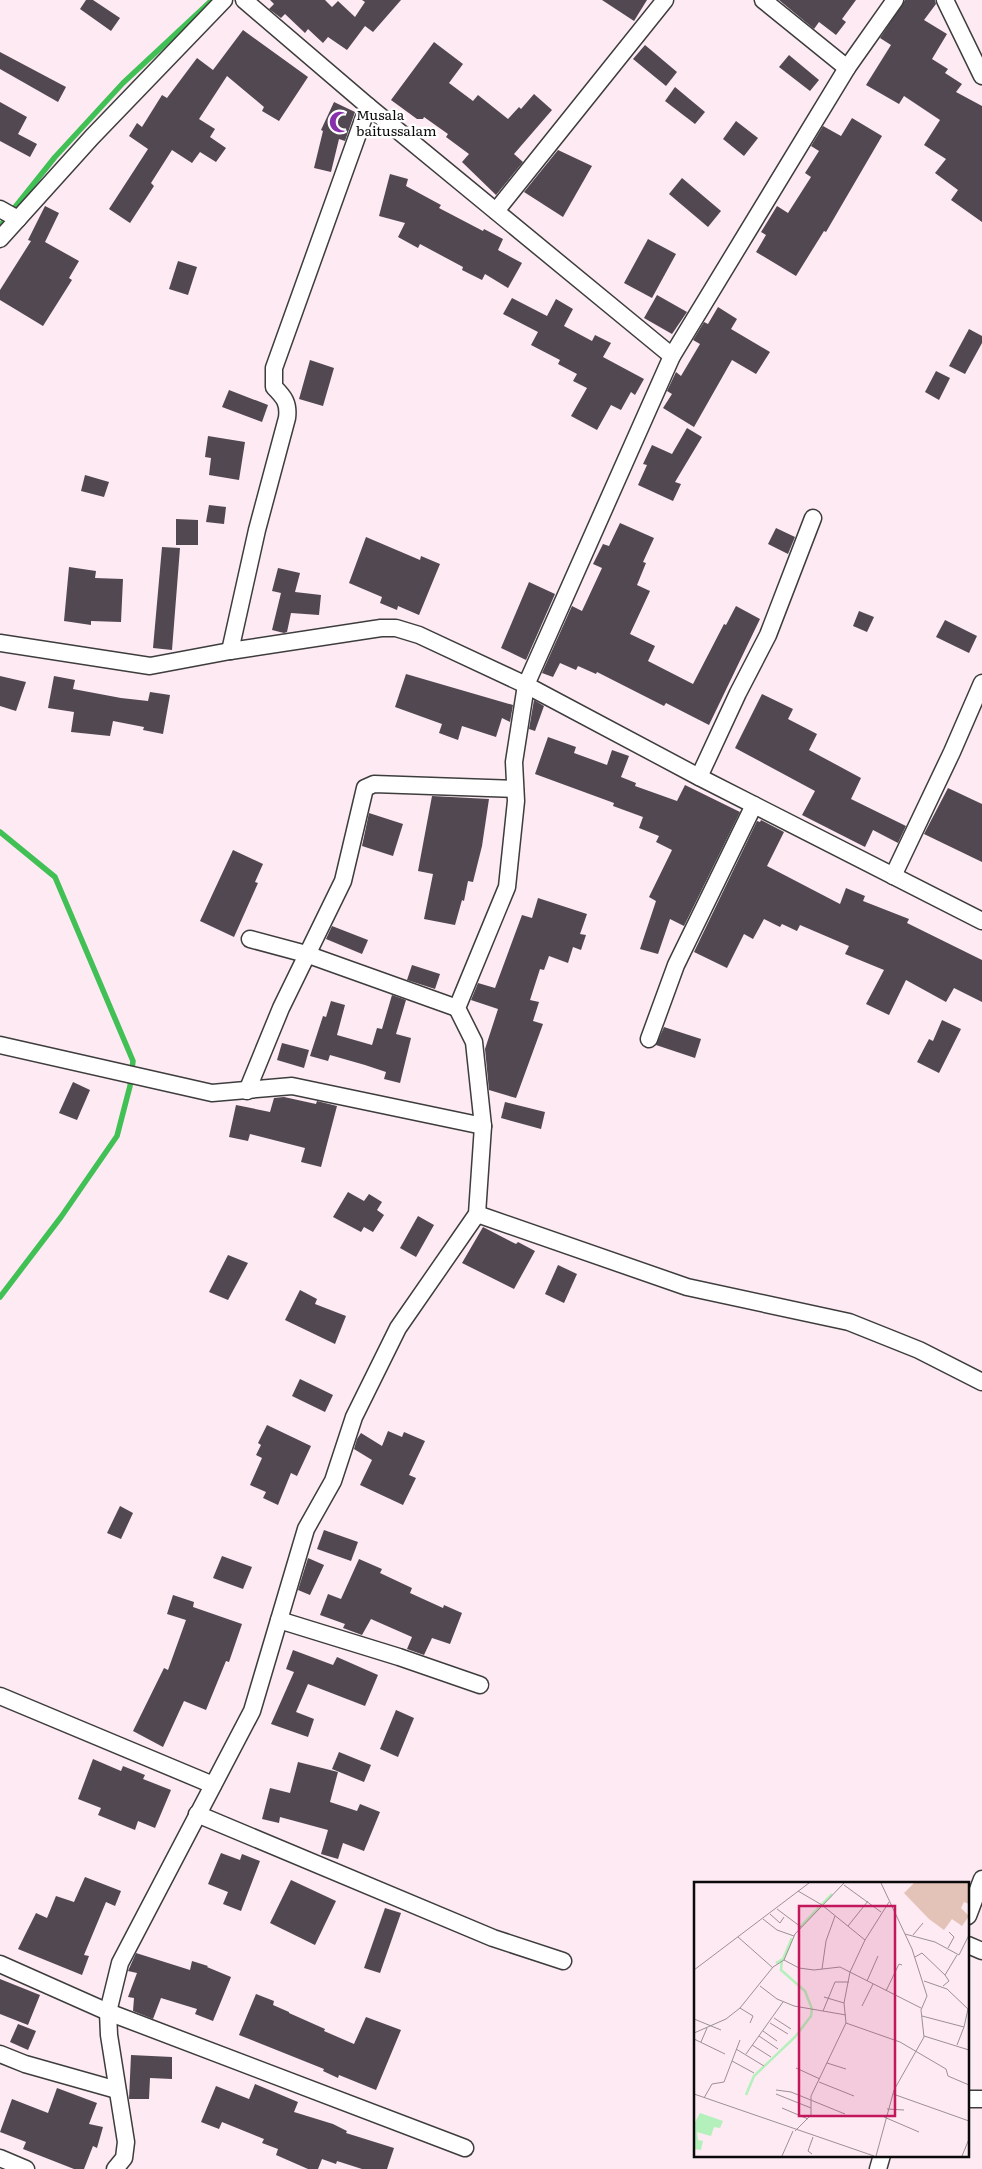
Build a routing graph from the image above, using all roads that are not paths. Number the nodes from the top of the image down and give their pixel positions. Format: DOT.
graph roads {
  1 [pos="224,0"];
  2 [pos="244,0"];
  3 [pos="665,0"];
  4 [pos="763,0"];
  5 [pos="895,0"];
  6 [pos="945,0"];
  7 [pos="847,68"];
  8 [pos="982,76"];
  9 [pos="368,106"];
  10 [pos="0,209"];
  11 [pos="496,211"];
  12 [pos="18,220"];
  13 [pos="0,239"];
  14 [pos="672,356"];
  15 [pos="812,518"];
  16 [pos="0,643"];
  17 [pos="230,651"];
  18 [pos="982,683"];
  19 [pos="526,685"];
  20 [pos="699,777"];
  21 [pos="515,789"];
  22 [pos="754,805"];
  23 [pos="893,876"];
  24 [pos="982,921"];
  25 [pos="250,939"];
  26 [pos="306,954"];
  27 [pos="457,1008"];
  28 [pos="649,1038"];
  29 [pos="0,1045"];
  30 [pos="247,1091"];
  31 [pos="483,1126"];
  32 [pos="477,1214"];
  33 [pos="982,1382"];
  34 [pos="279,1620"];
  35 [pos="480,1685"];
  36 [pos="0,1696"];
  37 [pos="213,1785"];
  38 [pos="197,1814"];
  39 [pos="982,1879"];
  40 [pos="970,1911"];
  41 [pos="970,1946"];
  42 [pos="982,1951"];
  43 [pos="563,1962"];
  44 [pos="0,1964"];
  45 [pos="108,2012"];
  46 [pos="0,2054"];
  47 [pos="117,2090"];
  48 [pos="465,2148"];
  49 [pos="882,2156"];
  50 [pos="0,2158"];
  51 [pos="26,2169"];
  52 [pos="115,2169"];
  53 [pos="878,2169"];
  1 -- 12 [label="street"];
  2 -- 9 [label="street"];
  3 -- 11 [label="street"];
  4 -- 7 [label="street"];
  5 -- 7 [label="street"];
  6 -- 8 [label="street"];
  7 -- 14 [label="street"];
  9 -- 11 [label="street"];
  9 -- 17 [label="street"];
  10 -- 12 [label="street"];
  11 -- 14 [label="street"];
  12 -- 13 [label="street"];
  14 -- 19 [label="street"];
  15 -- 20 [label="street"];
  16 -- 17 [label="street"];
  17 -- 19 [label="street"];
  18 -- 23 [label="street"];
  19 -- 20 [label="street"];
  19 -- 21 [label="street"];
  20 -- 22 [label="street"];
  21 -- 26 [label="street"];
  21 -- 27 [label="street"];
  22 -- 23 [label="street"];
  22 -- 28 [label="street"];
  23 -- 24 [label="street"];
  25 -- 26 [label="street"];
  26 -- 27 [label="street"];
  26 -- 30 [label="street"];
  27 -- 31 [label="street"];
  29 -- 30 [label="street"];
  30 -- 31 [label="street"];
  31 -- 32 [label="street"];
  32 -- 33 [label="street"];
  32 -- 34 [label="street"];
  34 -- 35 [label="street"];
  34 -- 37 [label="street"];
  36 -- 37 [label="street"];
  37 -- 38 [label="street"];
  38 -- 43 [label="street"];
  38 -- 45 [label="street"];
  39 -- 40 [label="street"];
  41 -- 42 [label="street"];
  44 -- 45 [label="street"];
  45 -- 47 [label="street"];
  45 -- 48 [label="street"];
  46 -- 47 [label="street"];
  47 -- 52 [label="street"];
  49 -- 53 [label="street"];
  50 -- 51 [label="street"];
}
